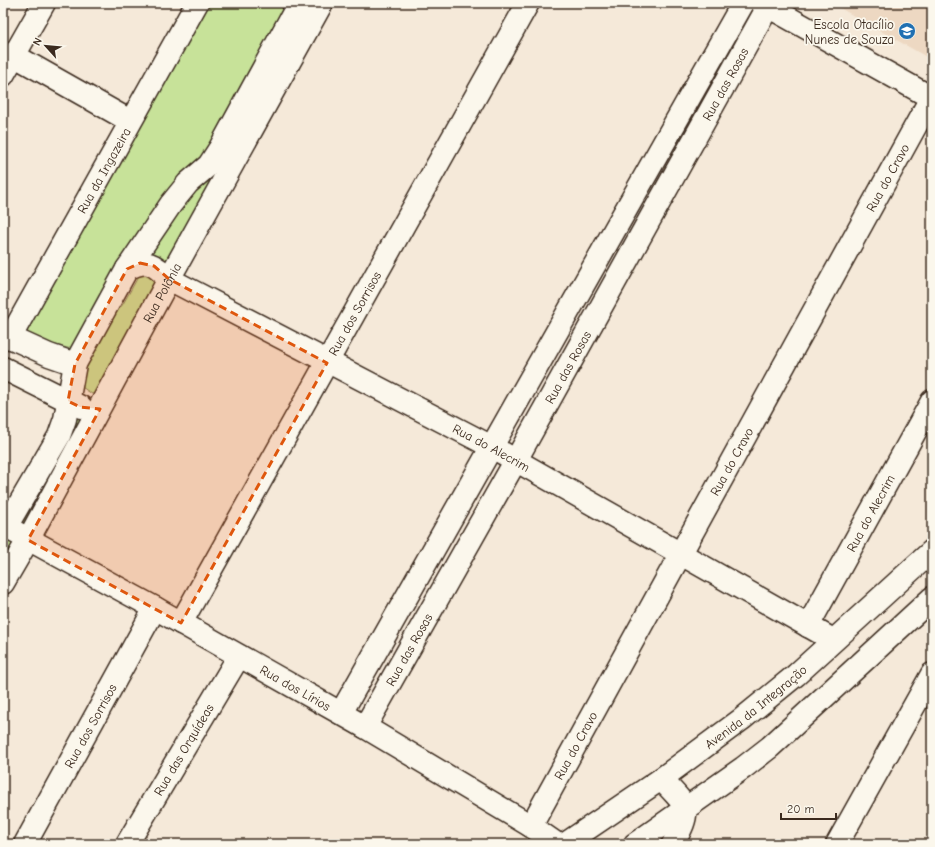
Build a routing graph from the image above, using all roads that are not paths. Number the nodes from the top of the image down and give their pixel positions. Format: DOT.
graph roads {
  1 [pos="44,3"];
  2 [pos="197,3"];
  3 [pos="300,3"];
  4 [pos="322,3"];
  5 [pos="528,3"];
  6 [pos="743,3"];
  7 [pos="767,4"];
  8 [pos="15,56"];
  9 [pos="3,75"];
  10 [pos="932,98"];
  11 [pos="130,121"];
  12 [pos="127,269"];
  13 [pos="169,279"];
  14 [pos="6,336"];
  15 [pos="327,363"];
  16 [pos="75,364"];
  17 [pos="3,368"];
  18 [pos="68,401"];
  19 [pos="932,401"];
  20 [pos="103,402"];
  21 [pos="492,447"];
  22 [pos="516,460"];
  23 [pos="4,529"];
  24 [pos="28,540"];
  25 [pos="932,551"];
  26 [pos="681,554"];
  27 [pos="3,583"];
  28 [pos="932,598"];
  29 [pos="155,608"];
  30 [pos="181,623"];
  31 [pos="808,626"];
  32 [pos="833,640"];
  33 [pos="239,656"];
  34 [pos="932,674"];
  35 [pos="341,713"];
  36 [pos="365,727"];
  37 [pos="661,779"];
  38 [pos="685,809"];
  39 [pos="531,826"];
  40 [pos="25,844"];
  41 [pos="127,844"];
  42 [pos="557,844"];
  43 [pos="565,844"];
  44 [pos="635,844"];
  45 [pos="673,844"];
  46 [pos="837,844"];
  1 -- 8 [label="street"];
  2 -- 11 [label="street, Rua da Ingazeira"];
  3 -- 12 [label="street"];
  4 -- 13 [label="street, Rua Polônia"];
  5 -- 15 [label="street, Rua dos Sorrisos"];
  6 -- 21 [label="street, Rua das Rosas"];
  7 -- 10 [label="street"];
  7 -- 22 [label="street, Rua das Rosas"];
  8 -- 9 [label="street"];
  8 -- 11 [label="street"];
  10 -- 26 [label="street, Rua do Cravo"];
  11 -- 14 [label="street, Rua da Ingazeira"];
  12 -- 13 [label="street, Rua do Alecrim"];
  12 -- 16 [label="street"];
  13 -- 15 [label="street, Rua do Alecrim"];
  13 -- 20 [label="street, Rua Polônia"];
  14 -- 16 [label="street"];
  15 -- 21 [label="street, Rua do Alecrim"];
  15 -- 30 [label="street, Rua dos Sorrisos"];
  16 -- 18 [label="street"];
  17 -- 18 [label="street"];
  18 -- 20 [label="street"];
  18 -- 23 [label="street"];
  19 -- 31 [label="street, Rua do Alecrim"];
  20 -- 24 [label="street, Rua Polônia"];
  21 -- 22 [label="street, Rua do Alecrim"];
  21 -- 35 [label="street, Rua das Rosas"];
  22 -- 26 [label="street, Rua do Alecrim"];
  22 -- 36 [label="street, Rua das Rosas"];
  23 -- 24 [label="street, Rua dos Lírios"];
  24 -- 27 [label="street, Rua Polônia"];
  24 -- 29 [label="street, Rua dos Lírios"];
  25 -- 32 [label="street, Avenida da Integração"];
  26 -- 31 [label="street, Rua do Alecrim"];
  26 -- 39 [label="street, Rua do Cravo"];
  28 -- 38 [label="street"];
  29 -- 30 [label="street, Rua dos Lírios"];
  29 -- 40 [label="street, Rua dos Sorrisos"];
  30 -- 33 [label="street, Rua dos Lírios"];
  31 -- 32 [label="street, Rua do Alecrim"];
  32 -- 37 [label="street, Avenida da Integração"];
  33 -- 35 [label="street, Rua dos Lírios"];
  33 -- 41 [label="street, Rua das Orquídeas"];
  34 -- 46 [label="street"];
  35 -- 36 [label="street, Rua dos Lírios"];
  36 -- 39 [label="street, Rua dos Lírios"];
  37 -- 38 [label="street"];
  37 -- 43 [label="street, Avenida da Integração"];
  38 -- 44 [label="street"];
  38 -- 45 [label="street"];
  39 -- 42 [label="street, Rua dos Lírios"];
}
